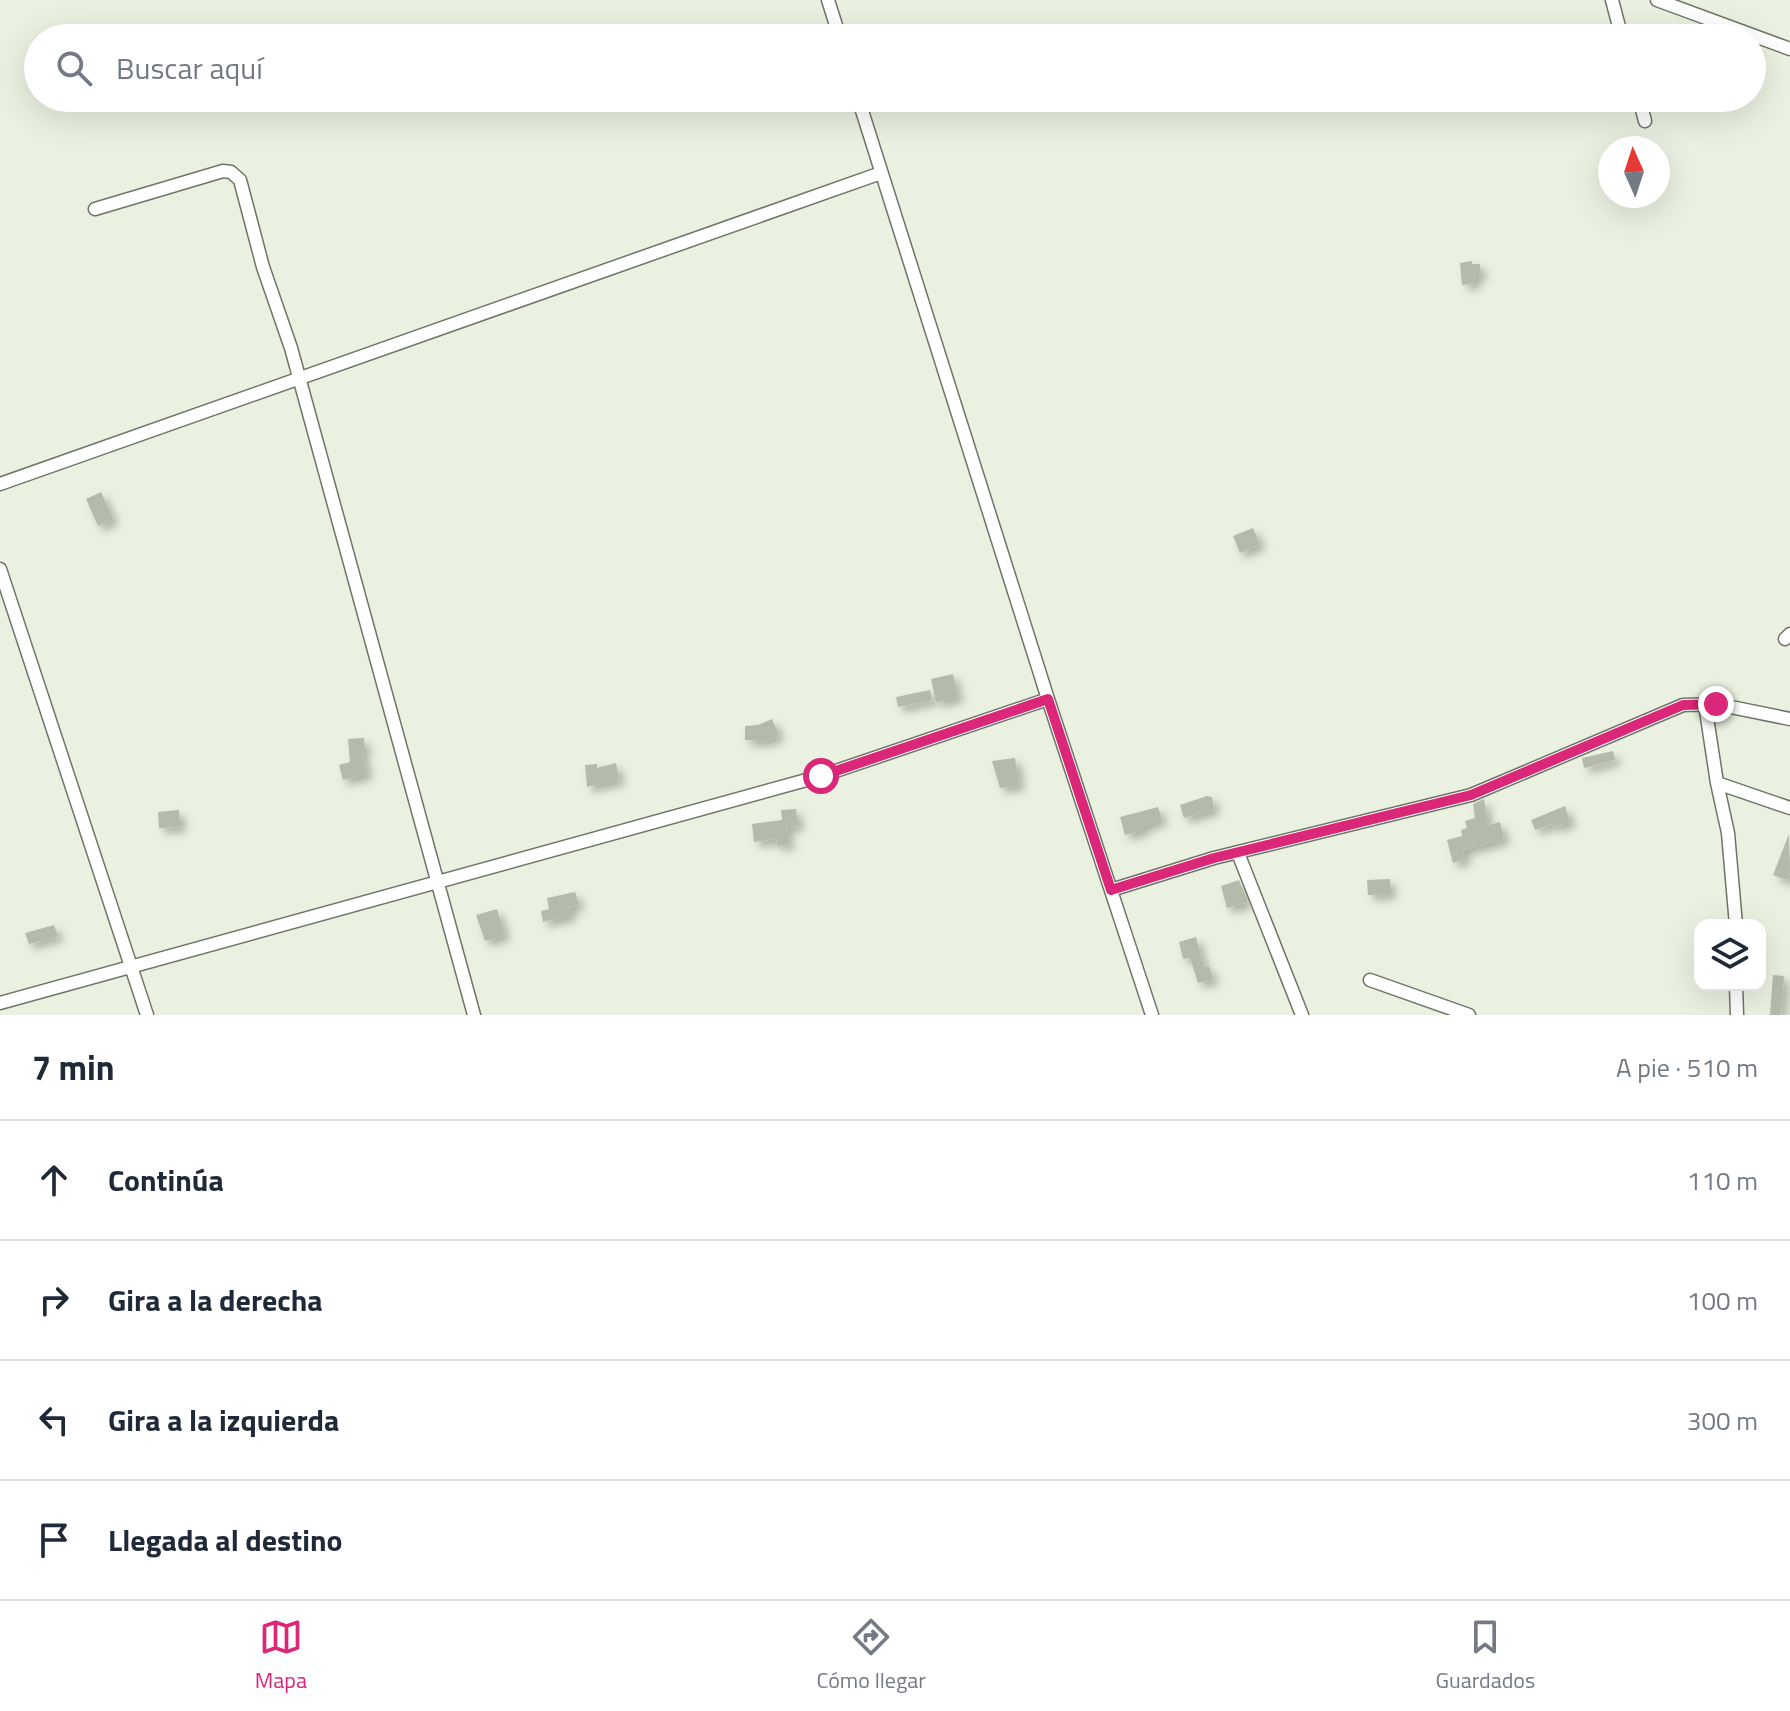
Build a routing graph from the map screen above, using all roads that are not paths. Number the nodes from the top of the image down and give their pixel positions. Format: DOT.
graph roads {
  1 [pos="828,0"];
  2 [pos="1612,0"];
  3 [pos="1657,0"];
  4 [pos="836,24"];
  5 [pos="1618,24"];
  6 [pos="1722,24"];
  7 [pos="1766,40"];
  8 [pos="1790,49"];
  9 [pos="862,112"];
  10 [pos="1643,112"];
  11 [pos="1645,121"];
  12 [pos="881,173"];
  13 [pos="95,209"];
  14 [pos="300,378"];
  15 [pos="0,484"];
  16 [pos="0,569"];
  17 [pos="1048,699"];
  18 [pos="1705,704"];
  19 [pos="1790,719"];
  20 [pos="1717,783"];
  21 [pos="1790,808"];
  22 [pos="1238,853"];
  23 [pos="436,882"];
  24 [pos="1111,890"];
  25 [pos="1735,919"];
  26 [pos="131,968"];
  27 [pos="1370,980"];
  28 [pos="1736,991"];
  29 [pos="0,1003"];
  30 [pos="147,1015"];
  31 [pos="474,1015"];
  32 [pos="1152,1015"];
  33 [pos="1302,1015"];
  34 [pos="1469,1015"];
  35 [pos="1737,1015"];
  1 -- 4 [label="street"];
  2 -- 5 [label="street"];
  3 -- 6 [label="street"];
  7 -- 8 [label="street"];
  9 -- 12 [label="street"];
  10 -- 11 [label="street"];
  12 -- 14 [label="street"];
  12 -- 17 [label="street"];
  13 -- 14 [label="street"];
  14 -- 15 [label="street"];
  14 -- 23 [label="street"];
  16 -- 26 [label="street"];
  17 -- 23 [label="street"];
  17 -- 24 [label="street"];
  18 -- 19 [label="street"];
  18 -- 20 [label="street"];
  18 -- 22 [label="street"];
  20 -- 21 [label="street"];
  20 -- 25 [label="street"];
  22 -- 24 [label="street"];
  22 -- 33 [label="street"];
  23 -- 26 [label="street"];
  23 -- 31 [label="street"];
  24 -- 32 [label="street"];
  26 -- 29 [label="street"];
  26 -- 30 [label="street"];
  27 -- 34 [label="street"];
  28 -- 35 [label="street"];
}
